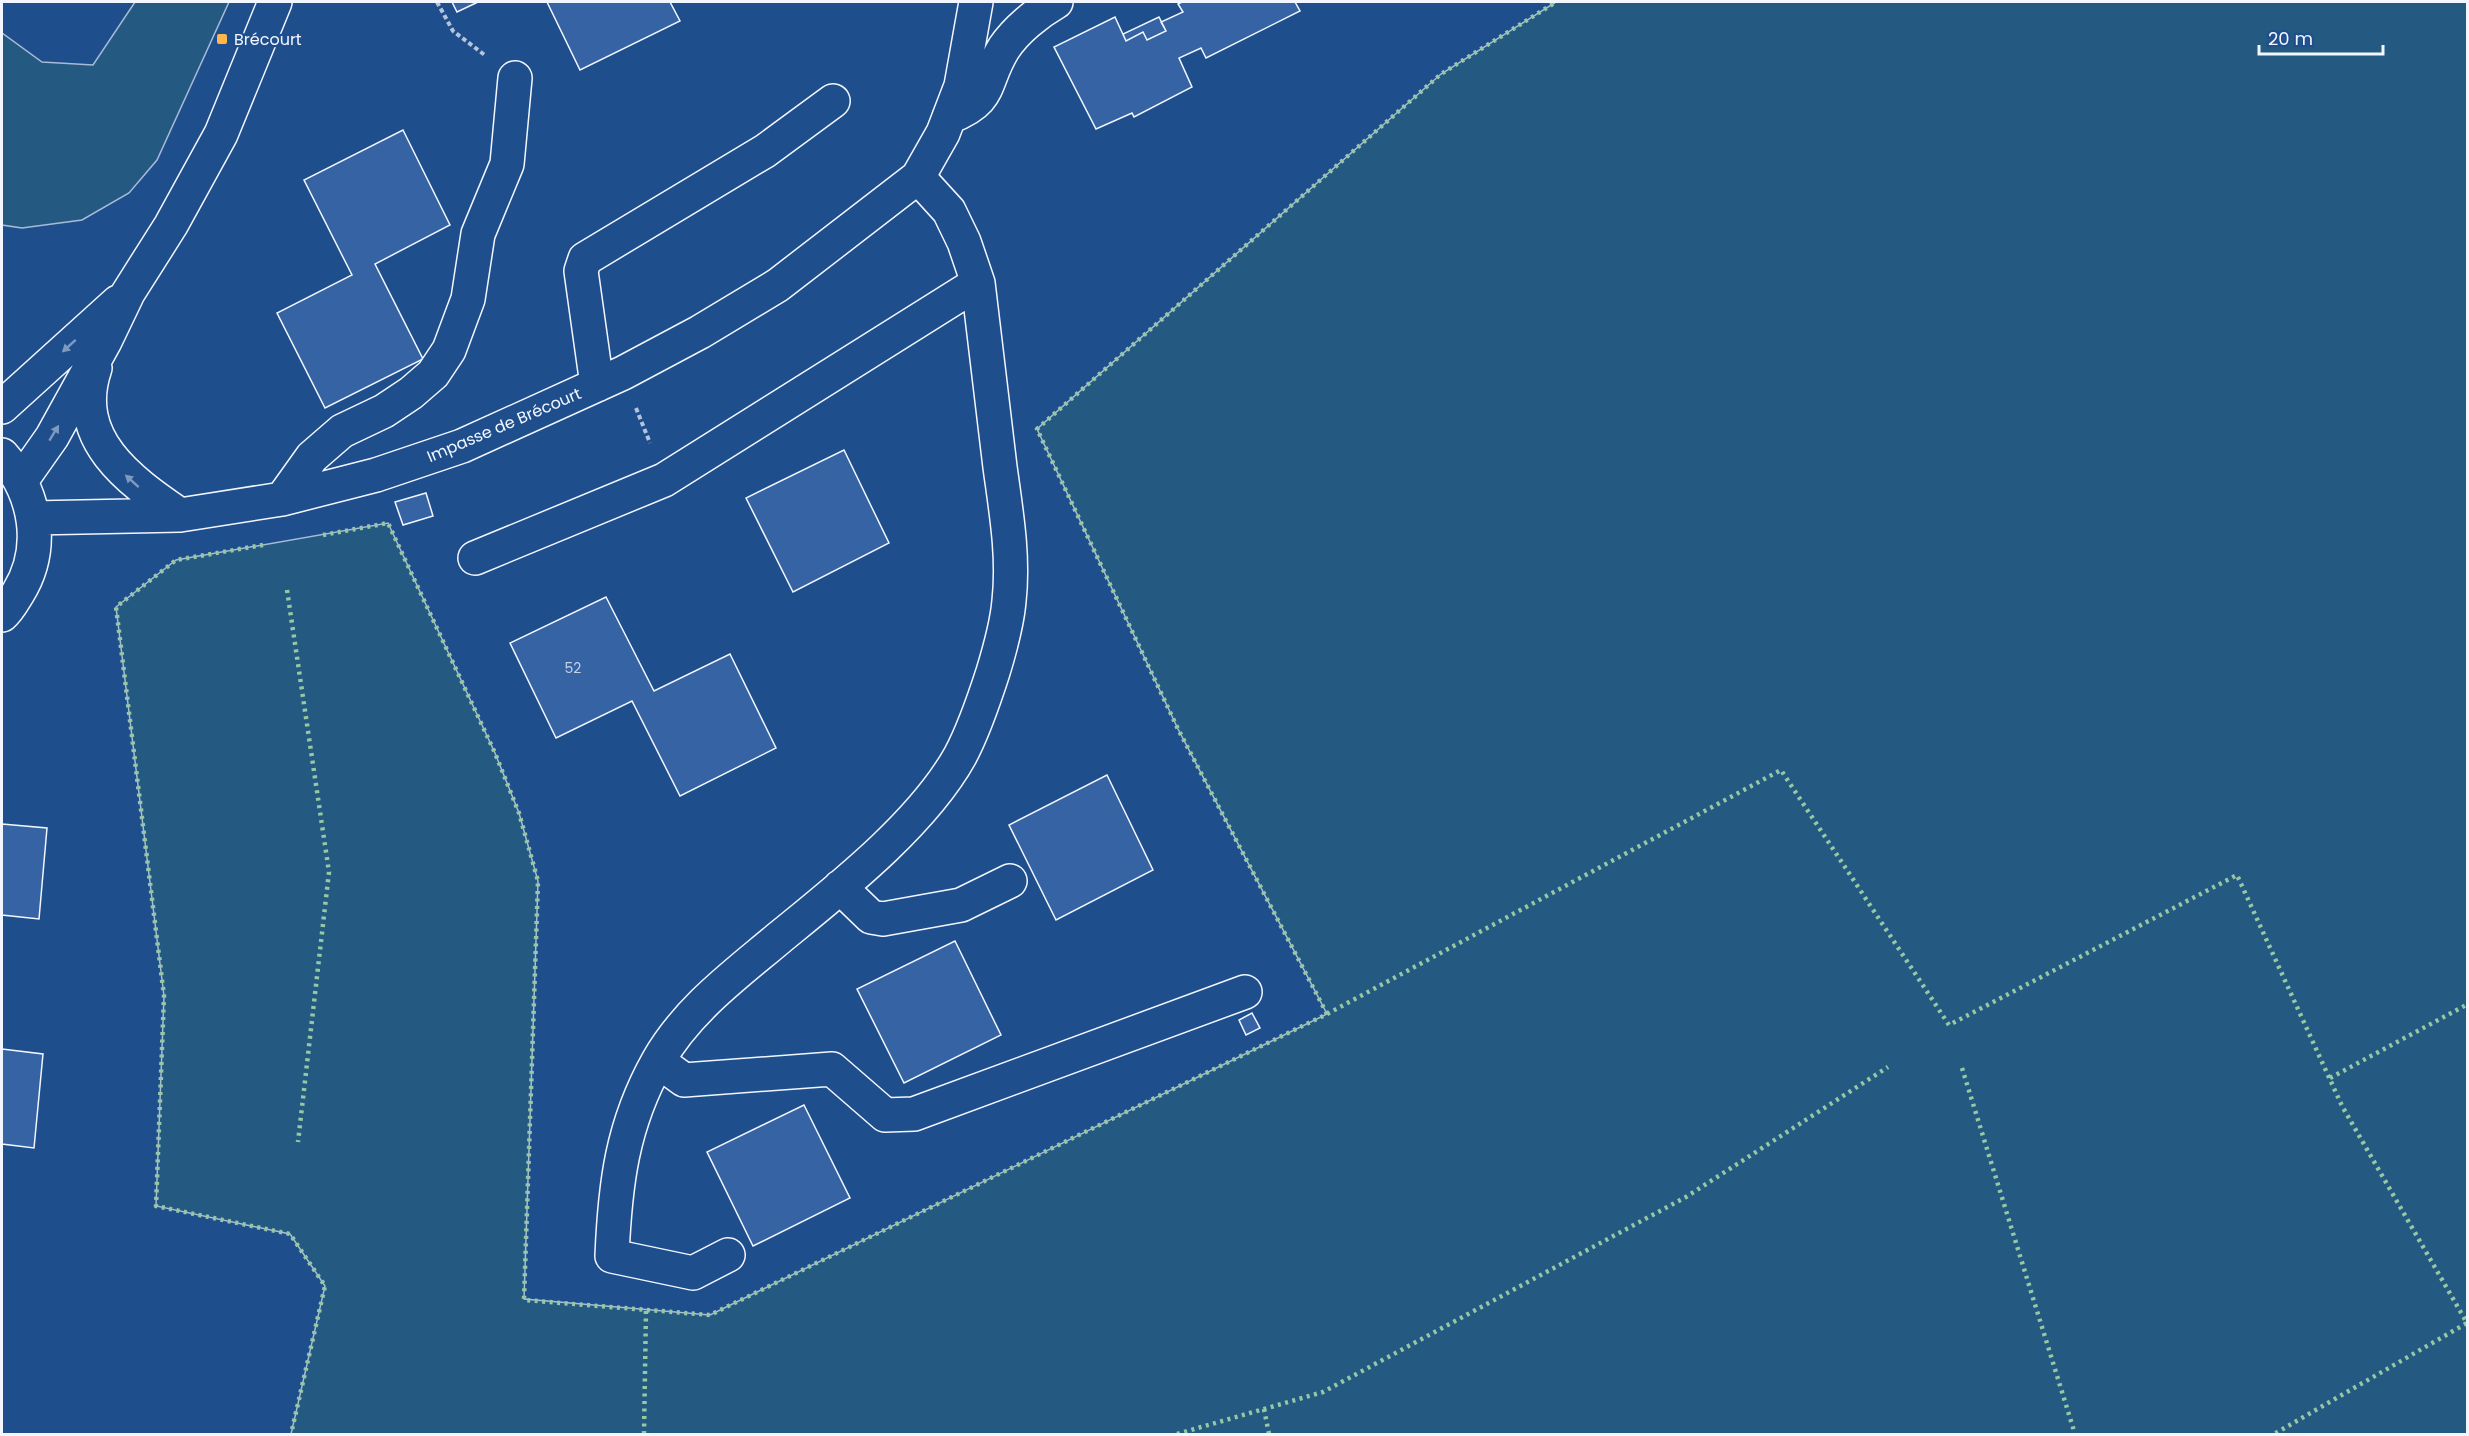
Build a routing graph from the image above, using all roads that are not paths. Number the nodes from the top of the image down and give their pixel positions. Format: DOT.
graph roads {
  1 [pos="275,2"];
  2 [pos="976,2"];
  3 [pos="1056,2"];
  4 [pos="515,78"];
  5 [pos="833,101"];
  6 [pos="949,117"];
  7 [pos="918,177"];
  8 [pos="978,283"];
  9 [pos="128,292"];
  10 [pos="105,341"];
  11 [pos="610,379"];
  12 [pos="2,407"];
  13 [pos="2,455"];
  14 [pos="21,481"];
  15 [pos="282,499"];
  16 [pos="180,515"];
  17 [pos="33,518"];
  18 [pos="475,558"];
  19 [pos="2,615"];
  20 [pos="1010,881"];
  21 [pos="840,887"];
  22 [pos="1245,992"];
  23 [pos="658,1061"];
  24 [pos="728,1255"];
  1 -- 9 [label="street"];
  2 -- 6 [label="street"];
  3 -- 6 [label="street"];
  4 -- 15 [label="street"];
  5 -- 11 [label="street"];
  6 -- 7 [label="street"];
  7 -- 8 [label="street"];
  7 -- 11 [label="street, Impasse de Brécourt"];
  8 -- 18 [label="street"];
  8 -- 21 [label="street"];
  9 -- 10 [label="street"];
  9 -- 12 [label="street, one-way"];
  14 -- 10 [label="street, one-way"];
  16 -- 10 [label="street, one-way"];
  11 -- 15 [label="street, Impasse de Brécourt"];
  13 -- 14 [label="street"];
  14 -- 17 [label="street"];
  15 -- 16 [label="street, Impasse de Brécourt"];
  16 -- 17 [label="street, Impasse de Brécourt"];
  17 -- 19 [label="street"];
  20 -- 21 [label="street"];
  21 -- 23 [label="street"];
  22 -- 23 [label="street"];
  23 -- 24 [label="street"];
}
